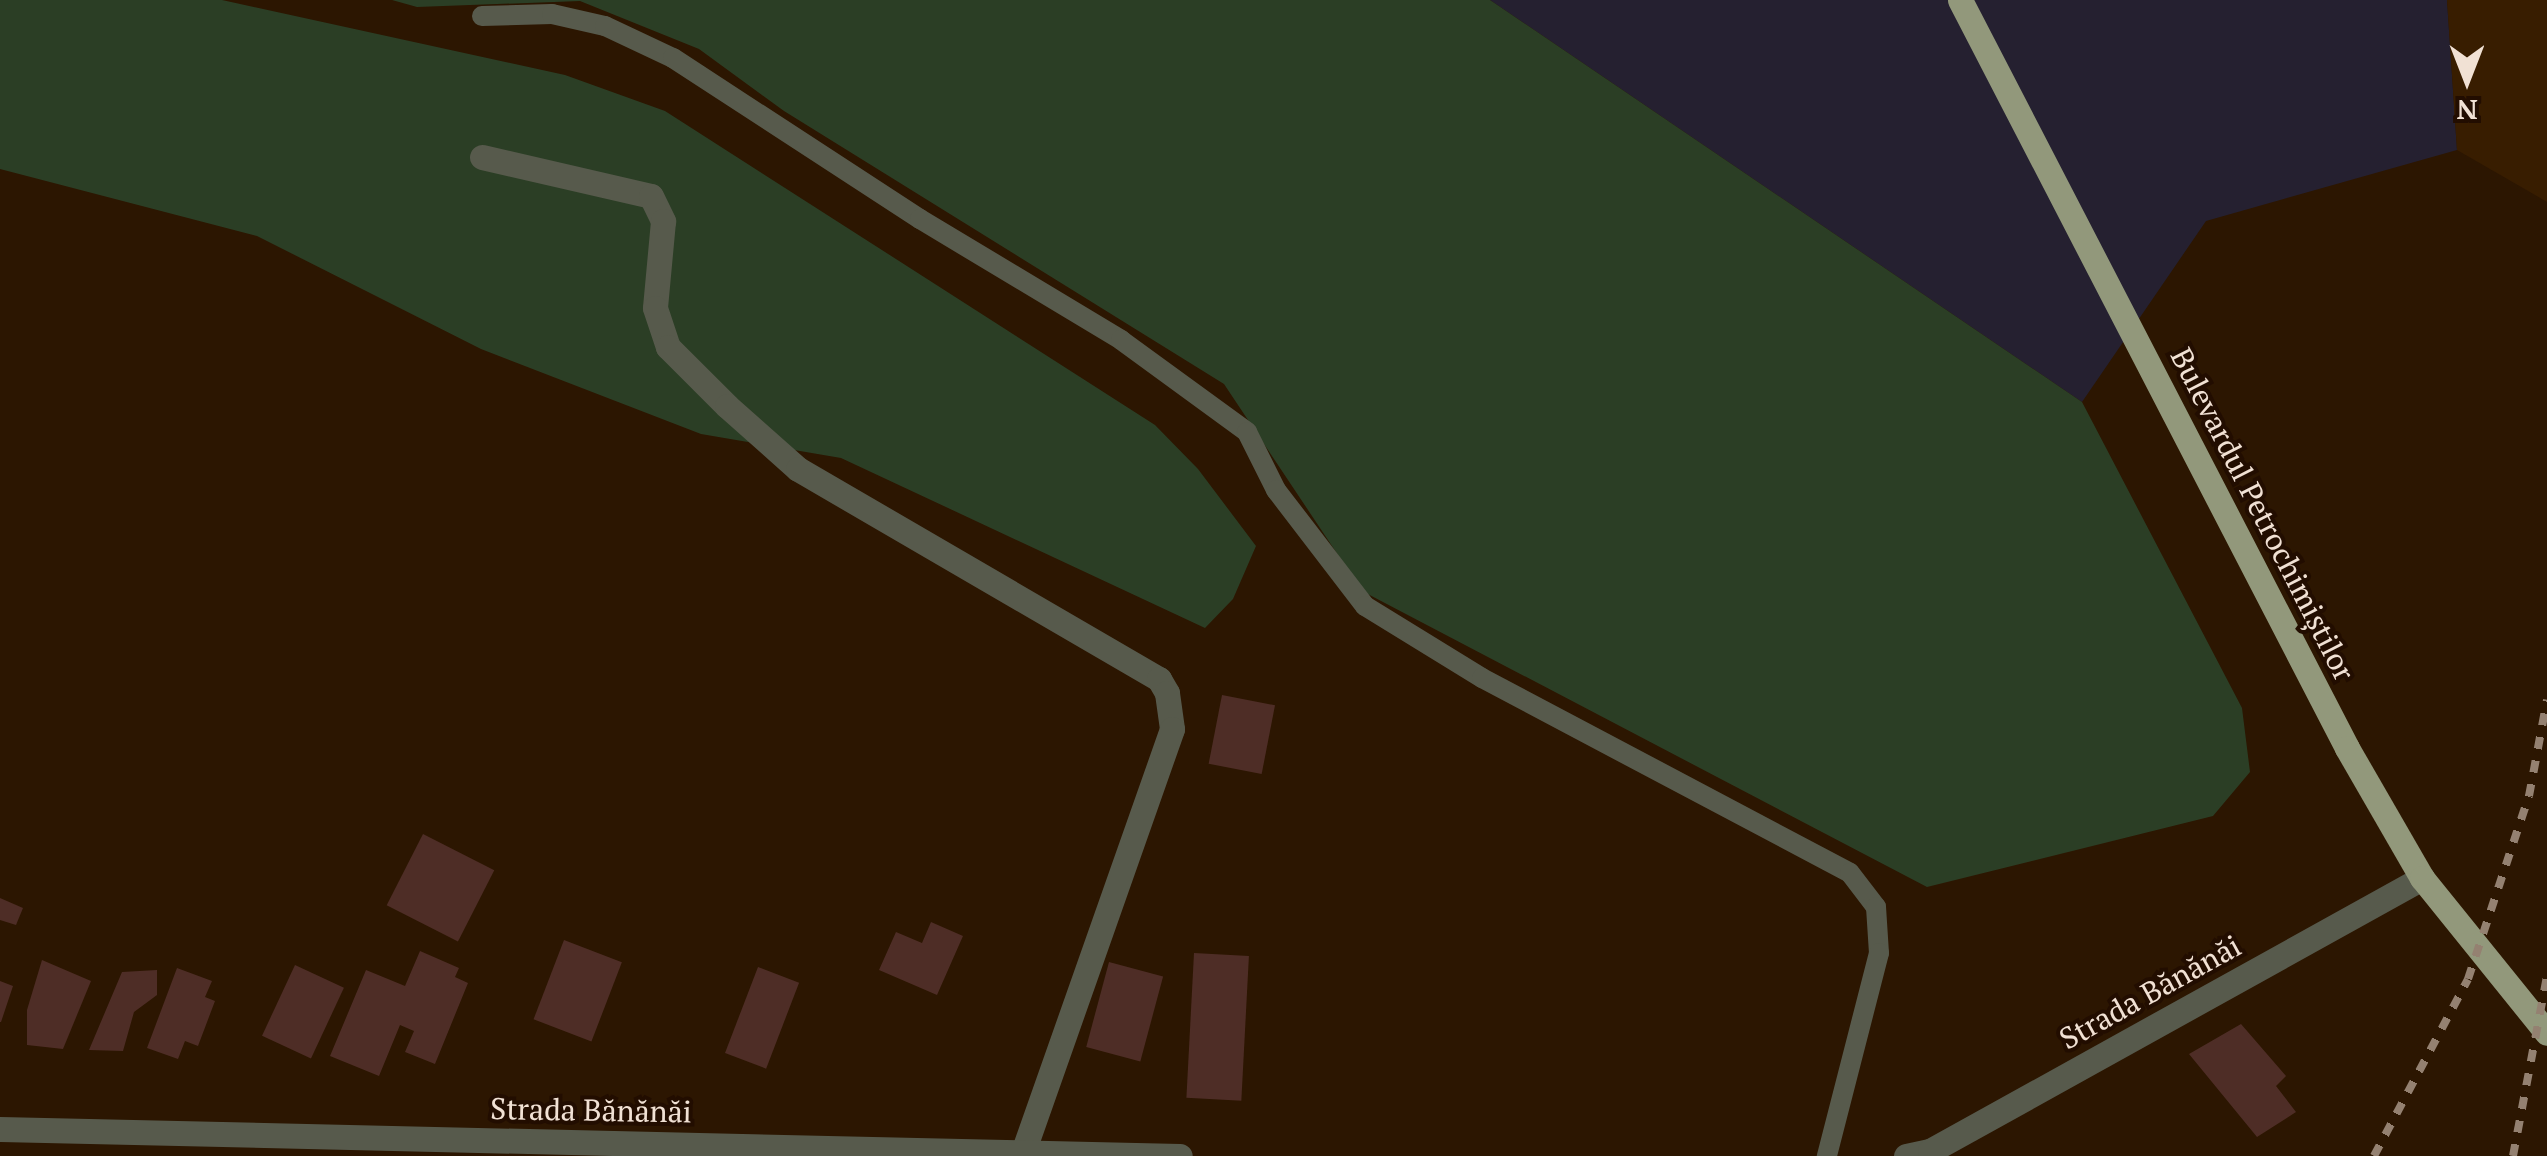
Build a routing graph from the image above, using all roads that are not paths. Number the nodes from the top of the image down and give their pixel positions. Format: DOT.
graph roads {
  1 [pos="1960,0"];
  2 [pos="482,16"];
  3 [pos="482,157"];
  4 [pos="2422,878"];
  5 [pos="2547,1033"];
  6 [pos="0,1130"];
  7 [pos="1023,1152"];
  8 [pos="1180,1156"];
  9 [pos="1827,1156"];
  10 [pos="1906,1156"];
  1 -- 4 [label="main road, Bulevardul Petrochimiștilor"];
  2 -- 9 [label="lane"];
  3 -- 7 [label="street"];
  4 -- 5 [label="main road, Bulevardul Petrochimiștilor"];
  4 -- 10 [label="street, Strada Bănănăi"];
  6 -- 7 [label="street, Strada Bănănăi"];
  7 -- 8 [label="street, Strada Bănănăi"];
}
